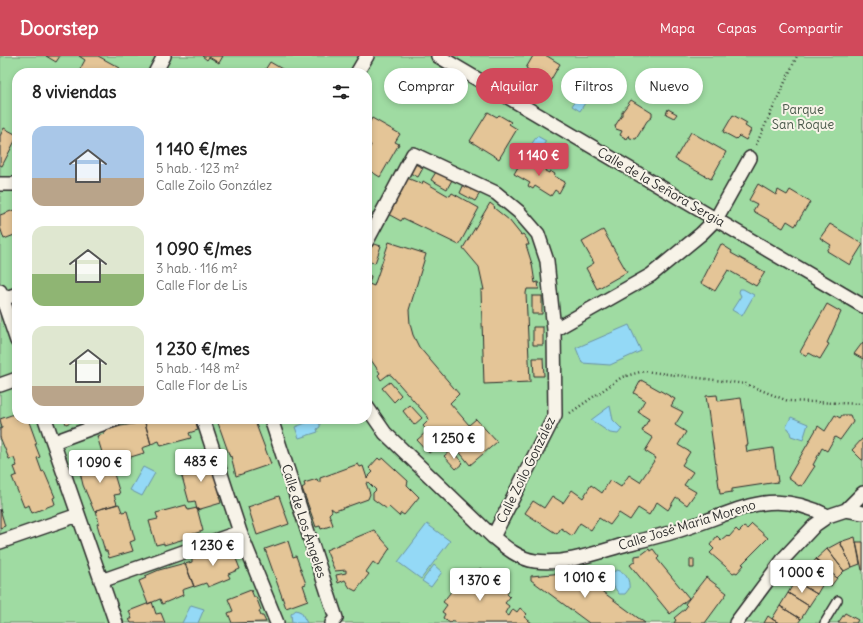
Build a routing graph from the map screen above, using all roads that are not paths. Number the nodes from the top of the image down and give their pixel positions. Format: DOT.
graph roads {
  1 [pos="164,56"];
  2 [pos="367,56"];
  3 [pos="438,56"];
  4 [pos="158,68"];
  5 [pos="360,68"];
  6 [pos="750,158"];
  7 [pos="0,184"];
  8 [pos="12,184"];
  9 [pos="716,219"];
  10 [pos="372,232"];
  11 [pos="12,294"];
  12 [pos="1,295"];
  13 [pos="863,306"];
  14 [pos="12,327"];
  15 [pos="554,330"];
  16 [pos="12,381"];
  17 [pos="0,385"];
  18 [pos="372,414"];
  19 [pos="47,424"];
  20 [pos="103,424"];
  21 [pos="205,424"];
  22 [pos="273,424"];
  23 [pos="54,442"];
  24 [pos="863,492"];
  25 [pos="846,510"];
  26 [pos="863,513"];
  27 [pos="78,515"];
  28 [pos="828,516"];
  29 [pos="240,532"];
  30 [pos="493,537"];
  31 [pos="0,542"];
  32 [pos="102,581"];
  33 [pos="838,600"];
  34 [pos="116,623"];
  35 [pos="278,623"];
  36 [pos="332,623"];
  37 [pos="736,623"];
  38 [pos="824,623"];
  1 -- 4 [label="street"];
  2 -- 5 [label="street"];
  3 -- 9 [label="street, Calle de la Señora Sergia"];
  6 -- 9 [label="street"];
  7 -- 8 [label="street"];
  9 -- 13 [label="street, Calle de la Señora Sergia"];
  9 -- 15 [label="street"];
  10 -- 15 [label="street, Calle Zoilo González"];
  11 -- 12 [label="street"];
  12 -- 14 [label="street"];
  15 -- 30 [label="street, Calle Zoilo González"];
  16 -- 17 [label="street"];
  18 -- 30 [label="street, Calle José María Moreno"];
  19 -- 23 [label="street"];
  20 -- 23 [label="street"];
  21 -- 29 [label="street"];
  22 -- 36 [label="street, Calle de Los Ángeles"];
  23 -- 27 [label="street"];
  24 -- 25 [label="street"];
  25 -- 26 [label="street"];
  25 -- 28 [label="street"];
  27 -- 31 [label="street"];
  27 -- 32 [label="street"];
  28 -- 30 [label="street, Calle José María Moreno"];
  28 -- 37 [label="street"];
  29 -- 32 [label="street"];
  29 -- 35 [label="street"];
  32 -- 34 [label="street"];
  33 -- 38 [label="lane"];
}
